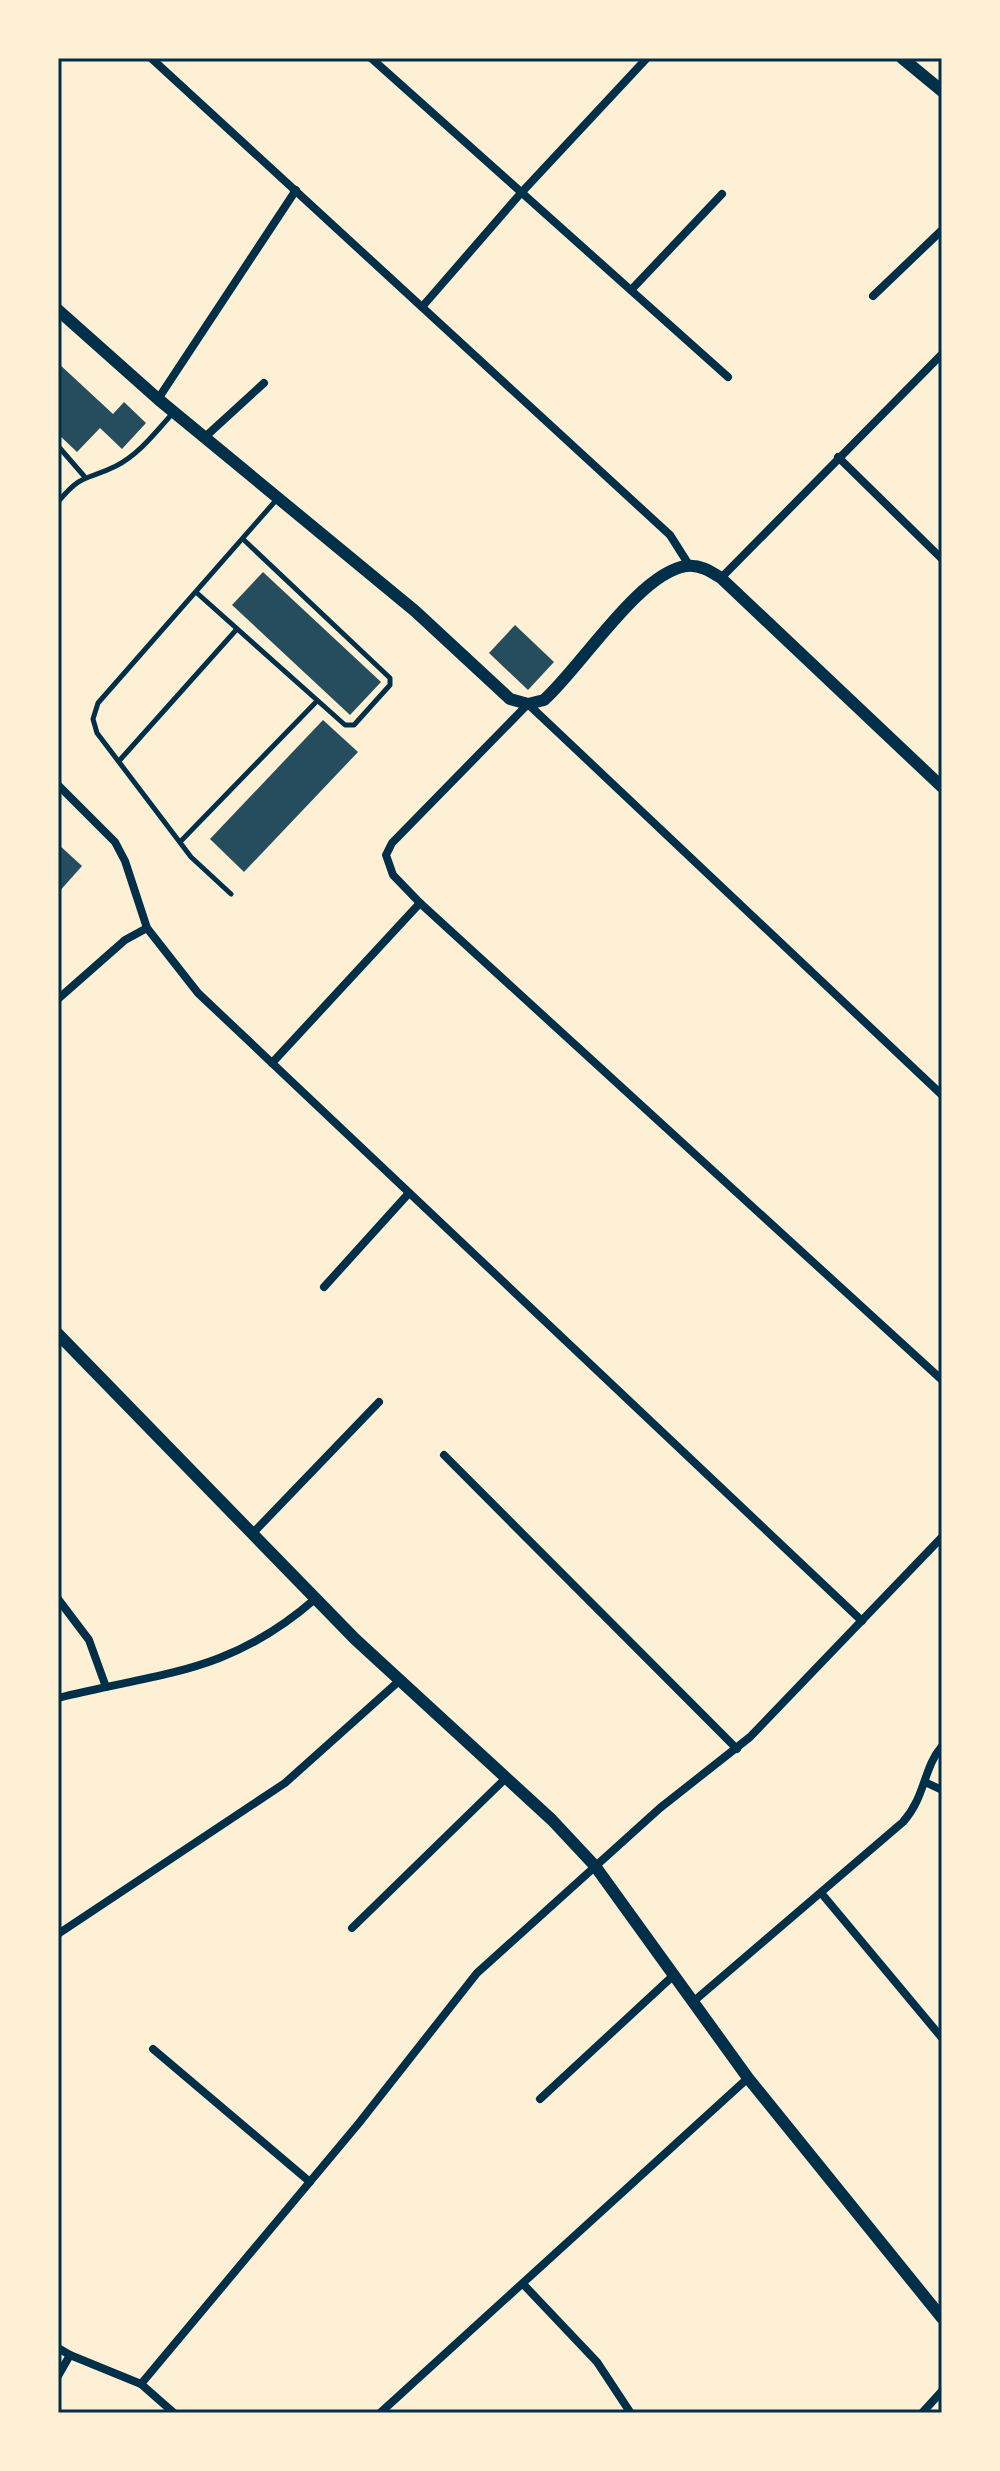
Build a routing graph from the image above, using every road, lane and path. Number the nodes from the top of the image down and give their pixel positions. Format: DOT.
graph roads {
  1 [pos="151,58"];
  2 [pos="371,58"];
  3 [pos="647,58"];
  4 [pos="902,58"];
  5 [pos="942,91"];
  6 [pos="296,190"];
  7 [pos="521,193"];
  8 [pos="722,194"];
  9 [pos="942,230"];
  10 [pos="632,289"];
  11 [pos="873,296"];
  12 [pos="422,307"];
  13 [pos="58,310"];
  14 [pos="942,354"];
  15 [pos="728,377"];
  16 [pos="264,383"];
  17 [pos="158,399"];
  18 [pos="174,412"];
  19 [pos="205,437"];
  20 [pos="58,446"];
  21 [pos="838,457"];
  22 [pos="84,476"];
  23 [pos="279,498"];
  24 [pos="58,502"];
  25 [pos="244,540"];
  26 [pos="942,559"];
  27 [pos="689,565"];
  28 [pos="721,578"];
  29 [pos="197,593"];
  30 [pos="237,629"];
  31 [pos="317,701"];
  32 [pos="528,704"];
  33 [pos="119,761"];
  34 [pos="58,785"];
  35 [pos="942,787"];
  36 [pos="180,842"];
  37 [pos="231,894"];
  38 [pos="420,903"];
  39 [pos="147,928"];
  40 [pos="58,999"];
  41 [pos="272,1063"];
  42 [pos="942,1095"];
  43 [pos="409,1193"];
  44 [pos="324,1287"];
  45 [pos="58,1334"];
  46 [pos="942,1380"];
  47 [pos="379,1402"];
  48 [pos="444,1455"];
  49 [pos="252,1534"];
  50 [pos="942,1537"];
  51 [pos="58,1599"];
  52 [pos="315,1599"];
  53 [pos="862,1621"];
  54 [pos="399,1681"];
  55 [pos="106,1687"];
  56 [pos="58,1698"];
  57 [pos="942,1746"];
  58 [pos="737,1749"];
  59 [pos="506,1778"];
  60 [pos="927,1783"];
  61 [pos="942,1790"];
  62 [pos="595,1866"];
  63 [pos="822,1894"];
  64 [pos="352,1928"];
  65 [pos="58,1934"];
  66 [pos="675,1974"];
  67 [pos="694,2001"];
  68 [pos="942,2038"];
  69 [pos="153,2049"];
  70 [pos="748,2078"];
  71 [pos="540,2099"];
  72 [pos="310,2182"];
  73 [pos="524,2285"];
  74 [pos="942,2318"];
  75 [pos="58,2348"];
  76 [pos="70,2355"];
  77 [pos="58,2376"];
  78 [pos="141,2384"];
  79 [pos="942,2391"];
  80 [pos="630,2412"];
  81 [pos="174,2413"];
  82 [pos="380,2413"];
  83 [pos="922,2413"];
  1 -- 6 [label="street"];
  2 -- 7 [label="street"];
  3 -- 7 [label="street"];
  4 -- 5 [label="street"];
  6 -- 12 [label="street"];
  6 -- 17 [label="street"];
  7 -- 10 [label="street"];
  7 -- 12 [label="street"];
  8 -- 10 [label="street"];
  9 -- 11 [label="street"];
  10 -- 15 [label="street"];
  12 -- 27 [label="street"];
  13 -- 17 [label="street"];
  14 -- 21 [label="street"];
  16 -- 19 [label="street"];
  17 -- 18 [label="street"];
  18 -- 19 [label="street"];
  18 -- 22 [label="lane"];
  19 -- 23 [label="street"];
  20 -- 22 [label="lane"];
  21 -- 26 [label="street"];
  21 -- 28 [label="street"];
  22 -- 24 [label="lane"];
  23 -- 25 [label="lane"];
  23 -- 32 [label="street"];
  25 -- 29 [label="lane"];
  25 -- 31 [label="lane"];
  27 -- 28 [label="street"];
  27 -- 32 [label="street"];
  28 -- 35 [label="street"];
  29 -- 30 [label="lane"];
  29 -- 33 [label="lane"];
  30 -- 31 [label="lane"];
  30 -- 33 [label="lane"];
  31 -- 36 [label="lane"];
  32 -- 38 [label="street"];
  32 -- 42 [label="street"];
  33 -- 36 [label="lane"];
  34 -- 39 [label="street"];
  36 -- 37 [label="lane"];
  38 -- 41 [label="street"];
  38 -- 46 [label="street"];
  39 -- 40 [label="street"];
  39 -- 41 [label="street"];
  41 -- 43 [label="street"];
  43 -- 44 [label="street"];
  43 -- 53 [label="street"];
  45 -- 49 [label="street"];
  47 -- 49 [label="street"];
  48 -- 58 [label="street"];
  49 -- 52 [label="street"];
  50 -- 53 [label="street"];
  51 -- 55 [label="street"];
  52 -- 54 [label="street"];
  52 -- 55 [label="street"];
  53 -- 58 [label="street"];
  54 -- 59 [label="street"];
  54 -- 65 [label="street"];
  55 -- 56 [label="street"];
  57 -- 60 [label="street"];
  58 -- 62 [label="street"];
  59 -- 62 [label="street"];
  59 -- 64 [label="street"];
  60 -- 61 [label="street"];
  60 -- 63 [label="street"];
  62 -- 66 [label="street"];
  62 -- 72 [label="street"];
  63 -- 67 [label="street"];
  63 -- 68 [label="street"];
  66 -- 67 [label="street"];
  66 -- 71 [label="street"];
  67 -- 70 [label="street"];
  69 -- 72 [label="street"];
  70 -- 73 [label="street"];
  70 -- 74 [label="street"];
  72 -- 78 [label="street"];
  73 -- 80 [label="street"];
  73 -- 82 [label="street"];
  75 -- 76 [label="street"];
  76 -- 77 [label="street"];
  76 -- 78 [label="street"];
  78 -- 81 [label="street"];
  79 -- 83 [label="street"];
}
